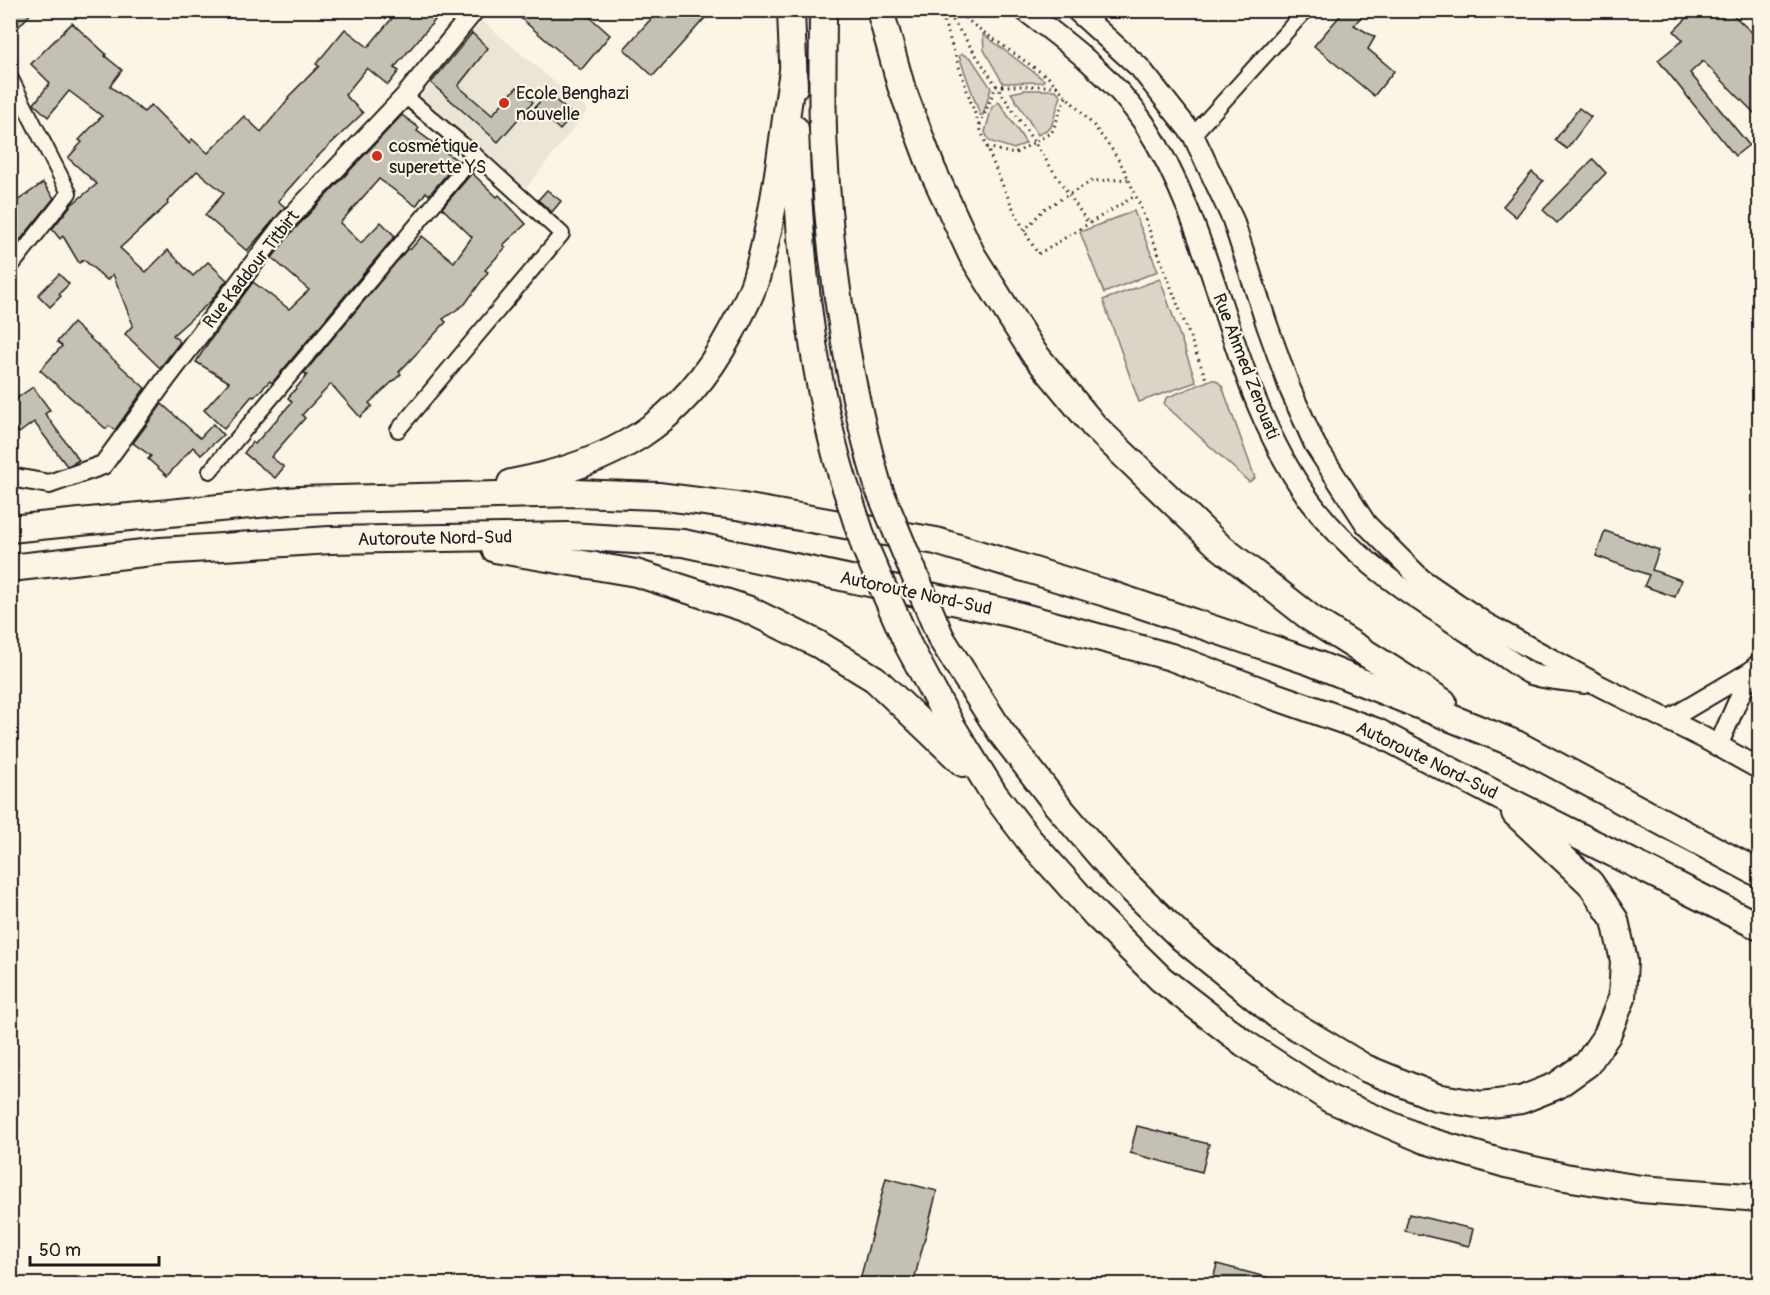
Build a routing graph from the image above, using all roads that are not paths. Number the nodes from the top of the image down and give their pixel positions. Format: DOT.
graph roads {
  1 [pos="475,10"];
  2 [pos="791,10"];
  3 [pos="823,10"];
  4 [pos="880,10"];
  5 [pos="1024,10"];
  6 [pos="1076,10"];
  7 [pos="1306,10"];
  8 [pos="793,71"];
  9 [pos="10,77"];
  10 [pos="405,96"];
  11 [pos="1193,135"];
  12 [pos="475,155"];
  13 [pos="10,268"];
  14 [pos="398,430"];
  15 [pos="210,471"];
  16 [pos="10,477"];
  17 [pos="442,496"];
  18 [pos="10,529"];
  19 [pos="423,538"];
  20 [pos="10,568"];
  21 [pos="1755,667"];
  22 [pos="1600,686"];
  23 [pos="1668,720"];
  24 [pos="1516,744"];
  25 [pos="1718,746"];
  26 [pos="1760,770"];
  27 [pos="994,794"];
  28 [pos="1495,794"];
  29 [pos="1760,874"];
  30 [pos="1760,927"];
  31 [pos="1760,1198"];
  1 -- 10 [label="street, Rue Kaddour Titbirt"];
  2 -- 8 [label="highway"];
  3 -- 28 [label="highway, bridge"];
  4 -- 24 [label="highway"];
  5 -- 22 [label="main road, Rue Ahmed Zerouati"];
  6 -- 11 [label="main road, Rue Ahmed Zerouati"];
  7 -- 11 [label="street"];
  8 -- 17 [label="highway"];
  8 -- 27 [label="highway, bridge"];
  9 -- 13 [label="street"];
  10 -- 12 [label="street"];
  10 -- 16 [label="street, Rue Kaddour Titbirt"];
  11 -- 22 [label="main road, Rue Ahmed Zerouati"];
  12 -- 14 [label="street"];
  12 -- 15 [label="street"];
  17 -- 18 [label="highway"];
  17 -- 24 [label="highway"];
  19 -- 20 [label="highway, Autoroute Nord-Sud"];
  19 -- 27 [label="highway"];
  19 -- 28 [label="highway, Autoroute Nord-Sud"];
  21 -- 23 [label="street"];
  21 -- 25 [label="street"];
  22 -- 23 [label="main road, Rue Ahmed Zerouati"];
  23 -- 25 [label="main road, Rue Ahmed Zerouati"];
  24 -- 29 [label="highway"];
  25 -- 26 [label="main road, Rue Ahmed Zerouati"];
  27 -- 31 [label="highway"];
  28 -- 30 [label="highway, Autoroute Nord-Sud"];
}
